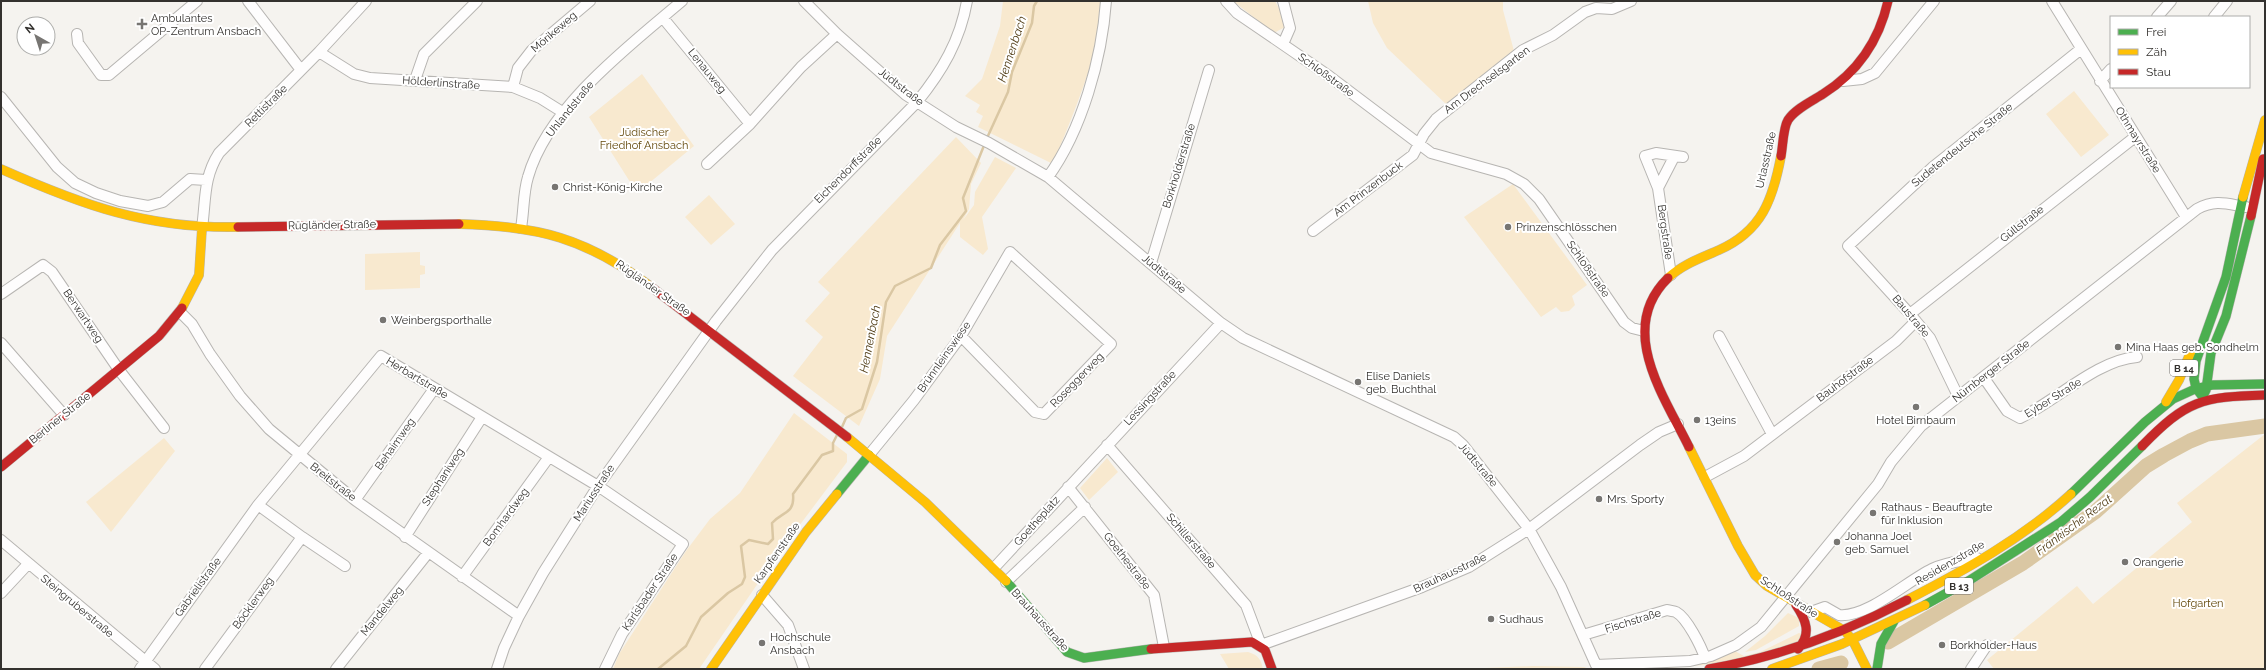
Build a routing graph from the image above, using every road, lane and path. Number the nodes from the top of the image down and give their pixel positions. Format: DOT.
graph roads {
  1 [pos="197,1"];
  2 [pos="248,1"];
  3 [pos="366,1"];
  4 [pos="477,1"];
  5 [pos="590,1"];
  6 [pos="682,1"];
  7 [pos="804,1"];
  8 [pos="967,1"];
  9 [pos="1106,1"];
  10 [pos="1226,1"];
  11 [pos="1283,1"];
  12 [pos="1631,1"];
  13 [pos="1888,1"];
  14 [pos="1934,1"];
  15 [pos="2052,1"];
  16 [pos="2171,1"];
  17 [pos="2227,1"];
  18 [pos="2158,16"];
  19 [pos="2215,16"];
  20 [pos="663,18"];
  21 [pos="77,34"];
  22 [pos="837,34"];
  23 [pos="1283,44"];
  24 [pos="2080,49"];
  25 [pos="319,52"];
  26 [pos="301,70"];
  27 [pos="1209,70"];
  28 [pos="2110,70"];
  29 [pos="415,80"];
  30 [pos="1843,81"];
  31 [pos="2100,81"];
  32 [pos="513,87"];
  33 [pos="1,97"];
  34 [pos="917,102"];
  35 [pos="564,112"];
  36 [pos="2265,120"];
  37 [pos="750,124"];
  38 [pos="2135,137"];
  39 [pos="1420,145"];
  40 [pos="2265,152"];
  41 [pos="707,164"];
  42 [pos="1,169"];
  43 [pos="1048,177"];
  44 [pos="206,180"];
  45 [pos="1658,188"];
  46 [pos="2241,206"];
  47 [pos="2252,208"];
  48 [pos="2186,217"];
  49 [pos="202,228"];
  50 [pos="521,228"];
  51 [pos="1313,231"];
  52 [pos="1848,246"];
  53 [pos="1010,252"];
  54 [pos="1151,263"];
  55 [pos="1671,275"];
  56 [pos="1,294"];
  57 [pos="180,313"];
  58 [pos="1913,317"];
  59 [pos="1220,323"];
  60 [pos="710,330"];
  61 [pos="1644,331"];
  62 [pos="2207,331"];
  63 [pos="961,336"];
  64 [pos="1718,336"];
  65 [pos="1,343"];
  66 [pos="2211,353"];
  67 [pos="2137,357"];
  68 [pos="119,370"];
  69 [pos="1984,378"];
  70 [pos="2247,384"];
  71 [pos="2265,384"];
  72 [pos="2206,386"];
  73 [pos="2196,388"];
  74 [pos="434,389"];
  75 [pos="2265,395"];
  76 [pos="1958,396"];
  77 [pos="2202,396"];
  78 [pos="2213,399"];
  79 [pos="2195,404"];
  80 [pos="2163,406"];
  81 [pos="64,415"];
  82 [pos="482,417"];
  83 [pos="1678,424"];
  84 [pos="164,428"];
  85 [pos="1772,434"];
  86 [pos="1107,445"];
  87 [pos="869,455"];
  88 [pos="300,456"];
  89 [pos="549,457"];
  90 [pos="1,467"];
  91 [pos="1080,473"];
  92 [pos="1705,477"];
  93 [pos="598,486"];
  94 [pos="1068,487"];
  95 [pos="355,500"];
  96 [pos="258,505"];
  97 [pos="1085,507"];
  98 [pos="1529,529"];
  99 [pos="302,537"];
  100 [pos="405,537"];
  101 [pos="1,540"];
  102 [pos="428,553"];
  103 [pos="1985,557"];
  104 [pos="28,564"];
  105 [pos="345,566"];
  106 [pos="994,568"];
  107 [pos="462,577"];
  108 [pos="1006,582"];
  109 [pos="1,593"];
  110 [pos="762,595"];
  111 [pos="1790,600"];
  112 [pos="1811,612"];
  113 [pos="519,616"];
  114 [pos="1894,621"];
  115 [pos="1845,631"];
  116 [pos="1584,635"];
  117 [pos="1853,641"];
  118 [pos="1987,645"];
  119 [pos="1261,646"];
  120 [pos="1164,647"];
  121 [pos="1798,649"];
  122 [pos="1704,658"];
  123 [pos="142,665"];
  124 [pos="155,669"];
  125 [pos="205,669"];
  126 [pos="336,669"];
  127 [pos="497,669"];
  128 [pos="605,669"];
  129 [pos="712,669"];
  130 [pos="804,669"];
  131 [pos="1272,669"];
  132 [pos="1709,669"];
  133 [pos="1772,669"];
  134 [pos="1867,669"];
  135 [pos="1876,669"];
  136 [pos="1971,669"];
  1 -- 21 [label="street"];
  2 -- 26 [label="street"];
  3 -- 25 [label="street, Rettistraße"];
  4 -- 29 [label="street"];
  5 -- 32 [label="street, Mörikeweg"];
  6 -- 20 [label="street, Uhlandstraße"];
  7 -- 22 [label="street, Jüdtstraße"];
  8 -- 34 [label="street, Eichendorffstraße"];
  9 -- 43 [label="street"];
  10 -- 23 [label="street, Schloßstraße"];
  11 -- 23 [label="street"];
  12 -- 39 [label="street, Am Drechselsgarten"];
  13 -- 30 [label="main road, Urlasstraße"];
  14 -- 30 [label="street"];
  15 -- 24 [label="street, Othmayrstraße"];
  16 -- 18 [label="street"];
  17 -- 19 [label="street"];
  20 -- 35 [label="street, Uhlandstraße"];
  20 -- 37 [label="street, Lenauweg"];
  22 -- 34 [label="street, Jüdtstraße"];
  22 -- 37 [label="street"];
  23 -- 39 [label="street, Schloßstraße"];
  24 -- 31 [label="street, Othmayrstraße"];
  24 -- 52 [label="street, Sudetendeutsche Straße"];
  25 -- 26 [label="street, Rettistraße"];
  25 -- 29 [label="street, Hölderlinstraße"];
  26 -- 44 [label="street, Rettistraße"];
  27 -- 54 [label="street, Borkholderstraße"];
  28 -- 31 [label="street"];
  29 -- 32 [label="street, Hölderlinstraße"];
  30 -- 55 [label="main road, Urlasstraße"];
  31 -- 38 [label="street, Othmayrstraße"];
  32 -- 35 [label="street, Hölderlinstraße"];
  33 -- 44 [label="street"];
  34 -- 43 [label="street, Jüdtstraße"];
  34 -- 60 [label="street, Eichendorffstraße"];
  35 -- 50 [label="street, Uhlandstraße"];
  36 -- 46 [label="main road, B 14"];
  37 -- 41 [label="street"];
  38 -- 48 [label="street, Othmayrstraße"];
  38 -- 58 [label="street, Güllstraße"];
  39 -- 51 [label="street, Am Prinzenbuck"];
  39 -- 61 [label="street, Schloßstraße"];
  40 -- 47 [label="main road, B 14"];
  42 -- 49 [label="main road, Rügländer Straße"];
  43 -- 54 [label="street, Jüdtstraße"];
  44 -- 49 [label="street, Rettistraße"];
  45 -- 45 [label="street, Bergstraße"];
  45 -- 55 [label="street, Bergstraße"];
  46 -- 47 [label="street, Nürnberger Straße"];
  46 -- 48 [label="street, Nürnberger Straße"];
  46 -- 62 [label="main road, B 14"];
  47 -- 66 [label="main road, B 14"];
  48 -- 69 [label="street, Nürnberger Straße"];
  49 -- 50 [label="main road, Rügländer Straße"];
  49 -- 57 [label="main road, Berliner Straße"];
  50 -- 60 [label="main road, Rügländer Straße"];
  52 -- 58 [label="street, Baustraße"];
  53 -- 63 [label="street, Brünnleinswiese"];
  53 -- 63 [label="street, Roseggerweg"];
  54 -- 59 [label="street, Jüdtstraße"];
  55 -- 61 [label="main road, Urlasstraße"];
  56 -- 68 [label="street, Berwartweg"];
  57 -- 68 [label="main road, Berliner Straße"];
  57 -- 88 [label="street, Breitstraße"];
  58 -- 76 [label="street, Baustraße"];
  58 -- 85 [label="street, Bauhofstraße"];
  59 -- 86 [label="street, Lessingstraße"];
  59 -- 98 [label="street, Jüdtstraße"];
  60 -- 87 [label="main road, Rügländer Straße"];
  60 -- 93 [label="street, Mariusstraße"];
  61 -- 83 [label="main road, Schloßstraße"];
  62 -- 73 [label="main road, B 14"];
  62 -- 80 [label="main road, B 14"];
  63 -- 87 [label="street, Brünnleinswiese"];
  64 -- 85 [label="street"];
  65 -- 81 [label="street"];
  66 -- 70 [label="main road, B 13"];
  66 -- 72 [label="main road, B 14"];
  67 -- 69 [label="street, Eyber Straße"];
  68 -- 81 [label="main road, Berliner Straße"];
  68 -- 84 [label="street"];
  69 -- 76 [label="street, Nürnberger Straße"];
  70 -- 71 [label="main road, B 13"];
  70 -- 72 [label="main road, B 13"];
  72 -- 73 [label="main road, B 13"];
  72 -- 77 [label="main road, B 14"];
  73 -- 77 [label="main road, B 14"];
  73 -- 80 [label="main road, B 13"];
  74 -- 82 [label="street, Herbartstraße"];
  74 -- 88 [label="street, Herbartstraße"];
  74 -- 95 [label="street, Behaimweg"];
  75 -- 78 [label="main road, B 13"];
  76 -- 111 [label="street, Nürnberger Straße"];
  77 -- 78 [label="main road"];
  77 -- 79 [label="main road, B 14"];
  78 -- 79 [label="main road, B 13"];
  79 -- 114 [label="main road, B 13"];
  80 -- 103 [label="main road, Residenzstraße / B 13"];
  81 -- 90 [label="main road, Berliner Straße"];
  82 -- 89 [label="street, Herbartstraße"];
  82 -- 100 [label="street, Stephaniweg"];
  83 -- 92 [label="main road, Schloßstraße"];
  83 -- 98 [label="street, Brauhausstraße"];
  85 -- 92 [label="street, Bauhofstraße"];
  86 -- 91 [label="street, Lessingstraße"];
  86 -- 119 [label="street, Schillerstraße"];
  87 -- 106 [label="main road, Brauhausstraße"];
  87 -- 110 [label="main road, Karpfenstraße"];
  88 -- 95 [label="street, Breitstraße"];
  88 -- 96 [label="street, Herbartstraße"];
  89 -- 93 [label="street, Herbartstraße"];
  89 -- 107 [label="street, Bomhardweg"];
  91 -- 94 [label="street, Goetheplatz"];
  92 -- 111 [label="main road, Schloßstraße"];
  93 -- 113 [label="street, Mariusstraße"];
  93 -- 128 [label="street, Karlsbader Straße"];
  94 -- 97 [label="street, Goethestraße"];
  94 -- 106 [label="street, Goetheplatz"];
  95 -- 100 [label="street, Breitstraße"];
  96 -- 99 [label="street"];
  96 -- 123 [label="street, Gabrielistraße"];
  97 -- 108 [label="street, Goetheplatz"];
  97 -- 120 [label="street, Goethestraße"];
  98 -- 116 [label="street"];
  98 -- 119 [label="street, Brauhausstraße"];
  99 -- 105 [label="street"];
  99 -- 125 [label="street, Böcklerweg"];
  100 -- 102 [label="street, Breitstraße"];
  101 -- 104 [label="street, Steingruberstraße"];
  102 -- 107 [label="street, Breitstraße"];
  102 -- 126 [label="street, Mandelweg"];
  103 -- 112 [label="street"];
  103 -- 115 [label="main road, Residenzstraße / B 13"];
  104 -- 109 [label="street"];
  104 -- 123 [label="street, Steingruberstraße"];
  106 -- 108 [label="main road, Brauhausstraße"];
  107 -- 113 [label="street, Breitstraße"];
  108 -- 120 [label="main road, Brauhausstraße"];
  110 -- 129 [label="main road, Karpfenstraße"];
  110 -- 130 [label="street"];
  111 -- 112 [label="main road, Schloßstraße"];
  111 -- 121 [label="main road"];
  111 -- 122 [label="street"];
  112 -- 115 [label="main road, Schloßstraße"];
  113 -- 127 [label="street, Mariusstraße"];
  114 -- 117 [label="main road, B 13"];
  114 -- 135 [label="main road"];
  115 -- 117 [label="main road"];
  115 -- 121 [label="main road, Residenzstraße / B 13"];
  116 -- 122 [label="street"];
  116 -- 122 [label="street, Fischstraße"];
  117 -- 133 [label="main road, B 13"];
  117 -- 134 [label="main road"];
  118 -- 136 [label="street"];
  119 -- 120 [label="main road, Brauhausstraße"];
  119 -- 131 [label="main road"];
  121 -- 132 [label="main road, Residenzstraße / B 13"];
  123 -- 124 [label="street, Steingruberstraße"];
}
